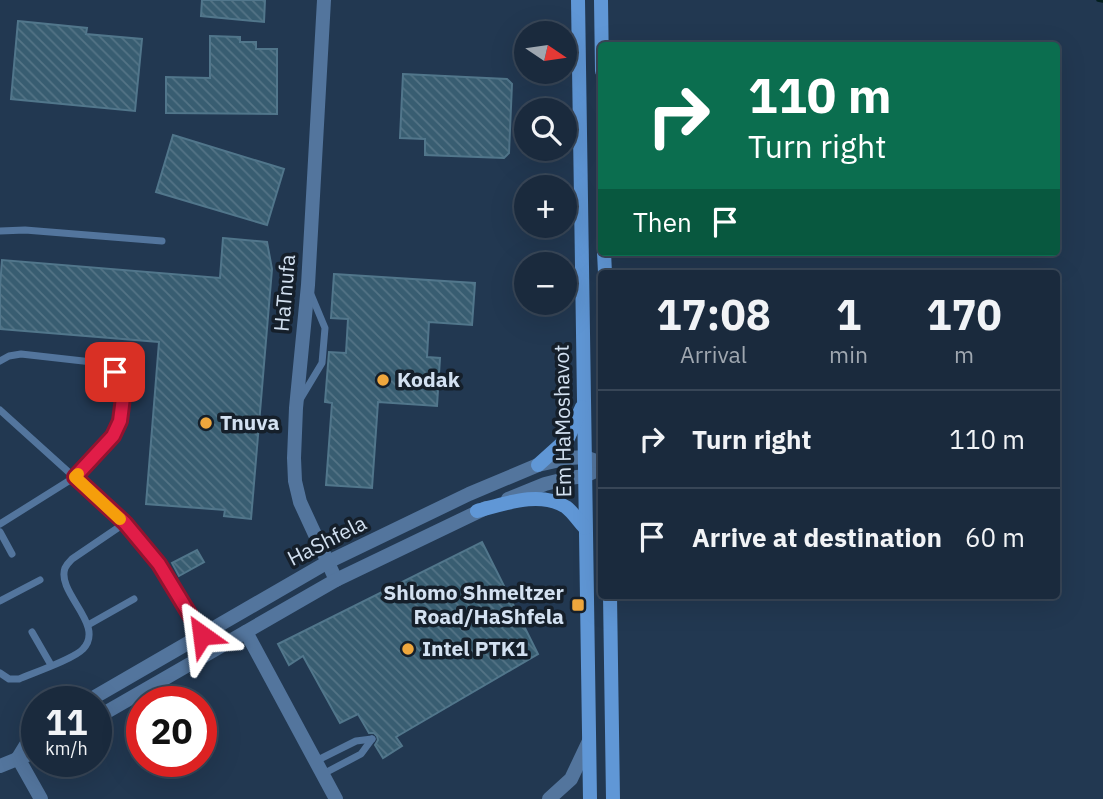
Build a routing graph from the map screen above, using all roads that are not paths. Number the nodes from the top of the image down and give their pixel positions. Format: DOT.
graph roads {
  1 [pos="324,0"];
  2 [pos="578,0"];
  3 [pos="601,0"];
  4 [pos="602,42"];
  5 [pos="0,231"];
  6 [pos="162,241"];
  7 [pos="308,285"];
  8 [pos="0,361"];
  9 [pos="584,403"];
  10 [pos="296,408"];
  11 [pos="0,410"];
  12 [pos="585,457"];
  13 [pos="598,463"];
  14 [pos="538,465"];
  15 [pos="598,468"];
  16 [pos="585,476"];
  17 [pos="75,477"];
  18 [pos="477,512"];
  19 [pos="125,523"];
  20 [pos="0,524"];
  21 [pos="585,528"];
  22 [pos="0,532"];
  23 [pos="12,554"];
  24 [pos="328,562"];
  25 [pos="40,580"];
  26 [pos="336,580"];
  27 [pos="134,599"];
  28 [pos="610,599"];
  29 [pos="0,601"];
  30 [pos="88,625"];
  31 [pos="32,632"];
  32 [pos="246,632"];
  33 [pos="202,635"];
  34 [pos="51,665"];
  35 [pos="0,673"];
  36 [pos="112,687"];
  37 [pos="112,709"];
  38 [pos="589,741"];
  39 [pos="21,753"];
  40 [pos="21,757"];
  41 [pos="18,758"];
  42 [pos="0,766"];
  43 [pos="319,768"];
  44 [pos="41,799"];
  45 [pos="336,799"];
  46 [pos="549,799"];
  47 [pos="590,799"];
  48 [pos="613,799"];
  1 -- 7 [label="street, HaTnufa"];
  2 -- 9 [label="main road, Em HaMoshavot"];
  3 -- 4 [label="main road"];
  5 -- 6 [label="lane"];
  7 -- 10 [label="street, HaTnufa"];
  7 -- 10 [label="lane"];
  8 -- 17 [label="lane"];
  9 -- 12 [label="main road, Em HaMoshavot"];
  9 -- 14 [label="main road"];
  10 -- 24 [label="street, HaTnufa"];
  11 -- 17 [label="lane"];
  12 -- 13 [label="street, HaShfela"];
  12 -- 14 [label="street, HaShfela"];
  12 -- 16 [label="main road, Em HaMoshavot"];
  14 -- 24 [label="street, HaShfela"];
  15 -- 16 [label="street, HaShfela"];
  16 -- 18 [label="street, HaShfela"];
  16 -- 21 [label="main road, Em HaMoshavot"];
  17 -- 19 [label="lane"];
  17 -- 20 [label="lane"];
  18 -- 21 [label="main road"];
  18 -- 26 [label="street, HaShfela"];
  19 -- 30 [label="lane"];
  19 -- 33 [label="lane"];
  21 -- 38 [label="main road, Em HaMoshavot"];
  22 -- 23 [label="lane"];
  24 -- 26 [label="street, HaTnufa"];
  24 -- 33 [label="street, HaShfela"];
  25 -- 29 [label="lane"];
  26 -- 32 [label="street, HaShfela"];
  27 -- 30 [label="lane"];
  28 -- 48 [label="main road"];
  30 -- 34 [label="lane"];
  31 -- 34 [label="lane"];
  32 -- 37 [label="street, HaShfela"];
  32 -- 43 [label="street"];
  33 -- 36 [label="street, HaShfela"];
  34 -- 35 [label="lane"];
  38 -- 46 [label="street"];
  38 -- 47 [label="main road, Em HaMoshavot"];
  39 -- 41 [label="street"];
  40 -- 41 [label="street"];
  41 -- 42 [label="street"];
  41 -- 44 [label="street"];
  43 -- 43 [label="lane"];
  43 -- 45 [label="street"];
}
